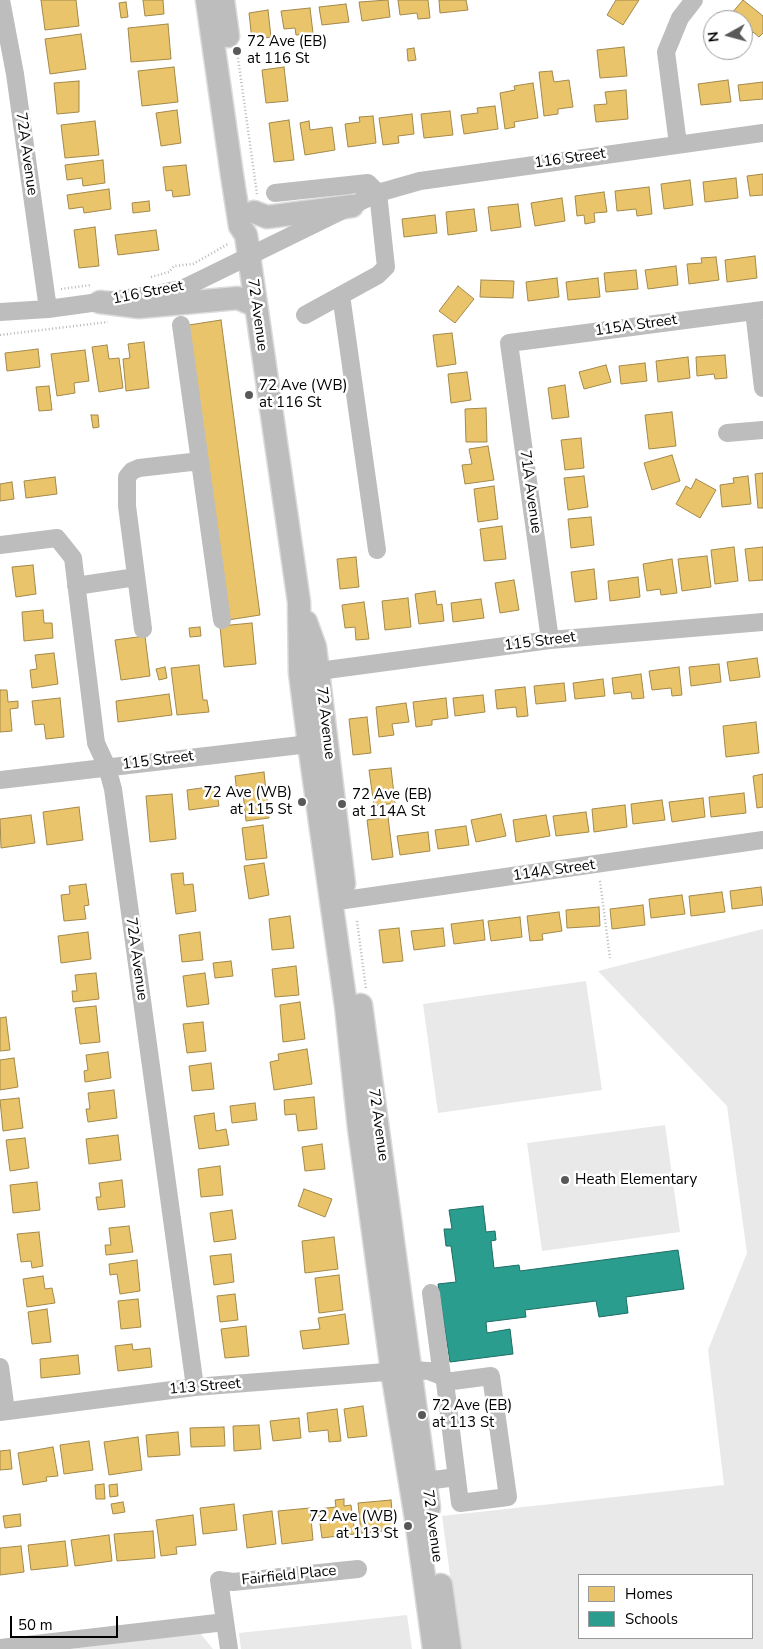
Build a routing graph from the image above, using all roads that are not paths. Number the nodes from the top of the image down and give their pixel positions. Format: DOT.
graph roads {
  1 [pos="1,0"];
  2 [pos="207,0"];
  3 [pos="223,0"];
  4 [pos="694,0"];
  5 [pos="7,75"];
  6 [pos="763,133"];
  7 [pos="678,144"];
  8 [pos="275,193"];
  9 [pos="378,193"];
  10 [pos="256,206"];
  11 [pos="352,206"];
  12 [pos="241,245"];
  13 [pos="100,293"];
  14 [pos="341,295"];
  15 [pos="256,306"];
  16 [pos="48,309"];
  17 [pos="758,310"];
  18 [pos="0,312"];
  19 [pos="305,315"];
  20 [pos="0,321"];
  21 [pos="181,325"];
  22 [pos="509,343"];
  23 [pos="763,388"];
  24 [pos="763,430"];
  25 [pos="728,433"];
  26 [pos="200,461"];
  27 [pos="0,545"];
  28 [pos="377,550"];
  29 [pos="136,577"];
  30 [pos="76,586"];
  31 [pos="300,602"];
  32 [pos="222,620"];
  33 [pos="763,622"];
  34 [pos="143,629"];
  35 [pos="550,640"];
  36 [pos="318,671"];
  37 [pos="309,744"];
  38 [pos="107,767"];
  39 [pos="331,774"];
  40 [pos="0,780"];
  41 [pos="763,840"];
  42 [pos="346,900"];
  43 [pos="431,1293"];
  44 [pos="0,1367"];
  45 [pos="402,1371"];
  46 [pos="443,1379"];
  47 [pos="195,1387"];
  48 [pos="3,1412"];
  49 [pos="457,1477"];
  50 [pos="425,1481"];
  51 [pos="358,1569"];
  52 [pos="225,1622"];
  53 [pos="0,1648"];
  54 [pos="229,1649"];
  55 [pos="434,1649"];
  56 [pos="450,1649"];
  1 -- 5 [label="street, 72A Avenue"];
  2 -- 12 [label="main road, 72 Avenue"];
  3 -- 10 [label="main road, 72 Avenue"];
  4 -- 7 [label="street"];
  5 -- 16 [label="street, 72A Avenue"];
  6 -- 7 [label="street, 116 Street"];
  7 -- 9 [label="street, 116 Street"];
  8 -- 9 [label="street"];
  9 -- 11 [label="street, 116 Street"];
  9 -- 14 [label="street"];
  10 -- 11 [label="main road"];
  10 -- 12 [label="main road, 72 Avenue"];
  11 -- 12 [label="street, 116 Street"];
  12 -- 13 [label="street, 116 Street"];
  12 -- 15 [label="main road, 72 Avenue"];
  13 -- 15 [label="main road"];
  13 -- 16 [label="street, 116 Street"];
  14 -- 19 [label="street"];
  14 -- 28 [label="street"];
  15 -- 31 [label="main road, 72 Avenue"];
  16 -- 18 [label="street, 116 Street"];
  16 -- 20 [label="street, 116 Street"];
  17 -- 22 [label="street, 115A Street"];
  17 -- 23 [label="street"];
  21 -- 26 [label="street"];
  22 -- 35 [label="street, 71A Avenue"];
  24 -- 25 [label="street"];
  26 -- 29 [label="street"];
  26 -- 32 [label="street"];
  27 -- 30 [label="street, 72A Avenue"];
  29 -- 30 [label="street"];
  29 -- 34 [label="street"];
  30 -- 38 [label="street, 72A Avenue"];
  31 -- 36 [label="main road, 72 Avenue"];
  31 -- 37 [label="main road, 72 Avenue"];
  33 -- 35 [label="street, 115 Street"];
  35 -- 36 [label="street, 115 Street"];
  36 -- 39 [label="main road, 72 Avenue"];
  37 -- 38 [label="street, 115 Street"];
  37 -- 39 [label="street"];
  37 -- 45 [label="main road, 72 Avenue"];
  38 -- 40 [label="street, 115 Street"];
  38 -- 47 [label="street, 72A Avenue"];
  39 -- 42 [label="main road, 72 Avenue"];
  41 -- 42 [label="street, 114A Street"];
  42 -- 45 [label="main road, 72 Avenue"];
  43 -- 46 [label="street"];
  44 -- 48 [label="street"];
  45 -- 46 [label="street, 113 Street"];
  45 -- 47 [label="street, 113 Street"];
  45 -- 50 [label="main road, 72 Avenue"];
  45 -- 55 [label="main road, 72 Avenue"];
  46 -- 49 [label="street"];
  46 -- 49 [label="street"];
  47 -- 48 [label="street, 113 Street"];
  49 -- 50 [label="street"];
  50 -- 56 [label="main road, 72 Avenue"];
  51 -- 52 [label="street, Fairfield Place"];
  52 -- 53 [label="street"];
  52 -- 54 [label="street"];
}
